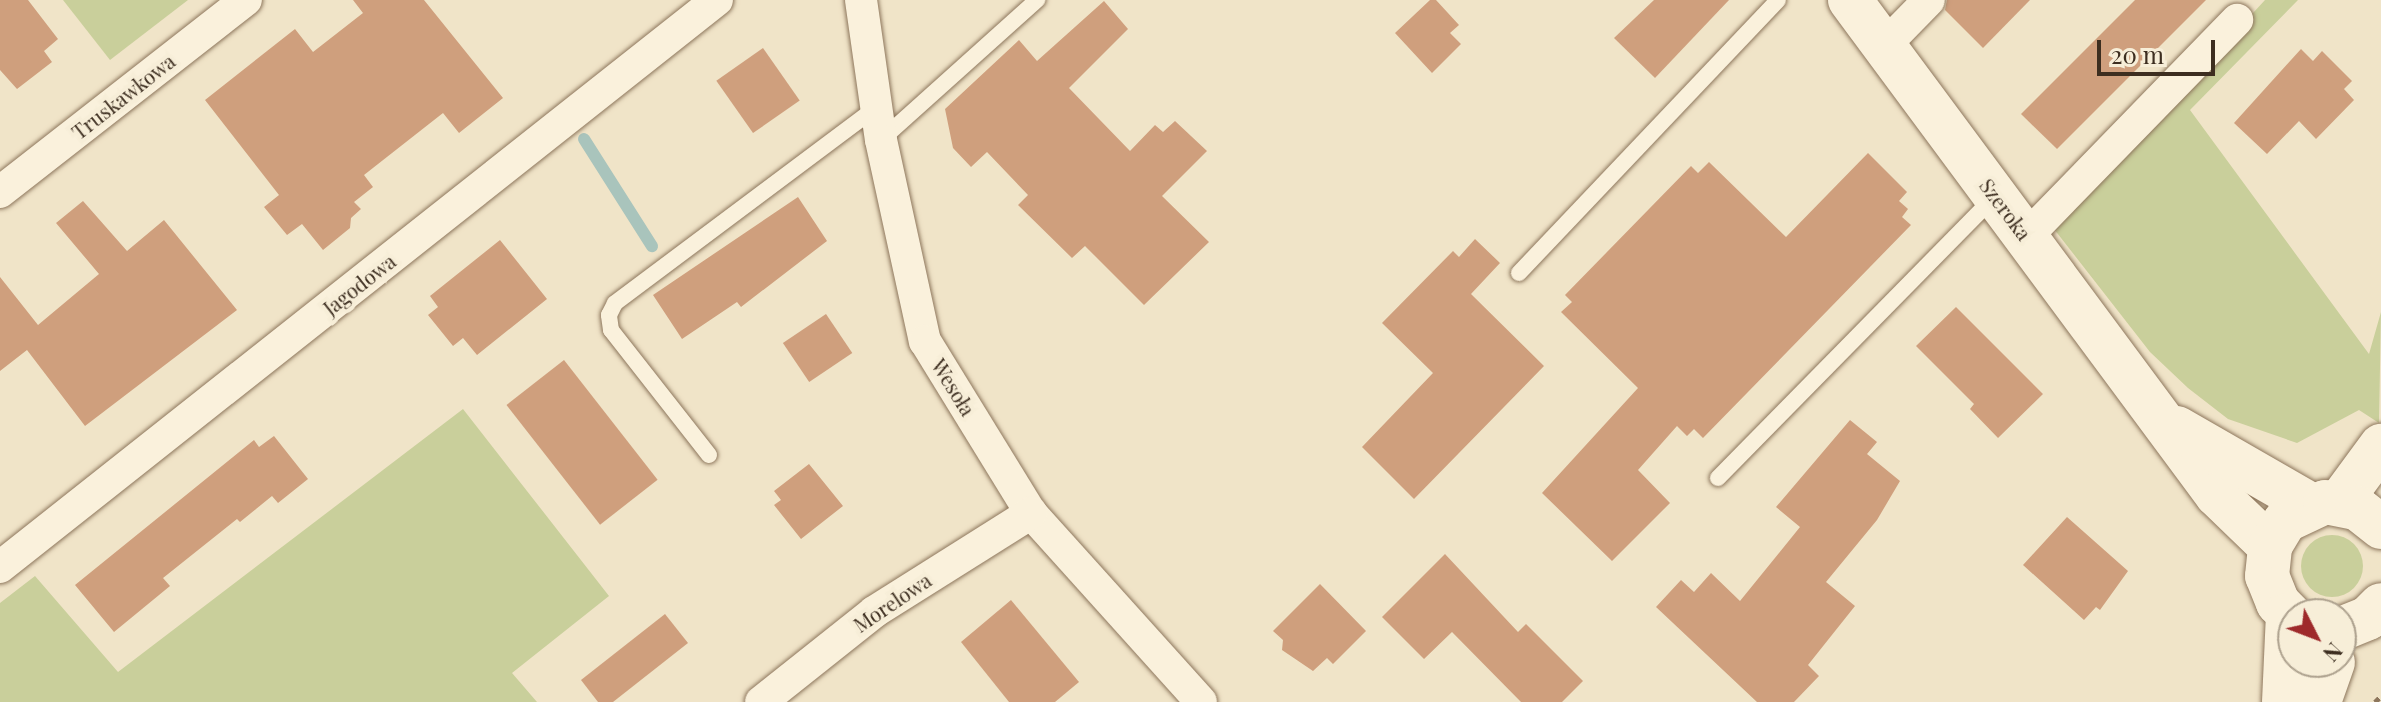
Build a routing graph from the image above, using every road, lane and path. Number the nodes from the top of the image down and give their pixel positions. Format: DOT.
graph roads {
  1 [pos="246,0"];
  2 [pos="717,0"];
  3 [pos="861,0"];
  4 [pos="1037,0"];
  5 [pos="1778,0"];
  6 [pos="1850,0"];
  7 [pos="1929,0"];
  8 [pos="2237,20"];
  9 [pos="1884,46"];
  10 [pos="876,108"];
  11 [pos="881,140"];
  12 [pos="0,192"];
  13 [pos="1996,196"];
  14 [pos="2026,237"];
  15 [pos="1519,273"];
  16 [pos="2161,418"];
  17 [pos="2381,446"];
  18 [pos="709,455"];
  19 [pos="1718,478"];
  20 [pos="2325,504"];
  21 [pos="1031,513"];
  22 [pos="2381,527"];
  23 [pos="2270,546"];
  24 [pos="0,567"];
  25 [pos="2277,598"];
  26 [pos="2286,678"];
  27 [pos="2330,678"];
  28 [pos="2381,696"];
  29 [pos="761,702"];
  30 [pos="1201,702"];
  31 [pos="2284,702"];
  32 [pos="2319,702"];
  33 [pos="2375,702"];
  1 -- 12 [label="street, Truskawkowa"];
  2 -- 24 [label="street, Jagodowa"];
  3 -- 10 [label="street, Wesoła"];
  4 -- 11 [label="lane"];
  5 -- 15 [label="lane"];
  6 -- 9 [label="street, Szeroka"];
  7 -- 9 [label="street"];
  8 -- 14 [label="street"];
  9 -- 13 [label="street, Szeroka"];
  10 -- 11 [label="street, Wesoła"];
  10 -- 18 [label="lane"];
  11 -- 21 [label="street, Wesoła"];
  13 -- 14 [label="street, Szeroka"];
  13 -- 19 [label="lane"];
  14 -- 16 [label="street, Szeroka"];
  16 -- 20 [label="street, Szeroka"];
  16 -- 23 [label="street, Szeroka"];
  17 -- 20 [label="street"];
  20 -- 22 [label="street, Szeroka"];
  20 -- 23 [label="street"];
  21 -- 29 [label="street, Morelowa"];
  21 -- 30 [label="street, Wesoła"];
  23 -- 25 [label="street"];
  26 -- 31 [label="street"];
  27 -- 32 [label="street"];
  28 -- 33 [label="path"];
}
